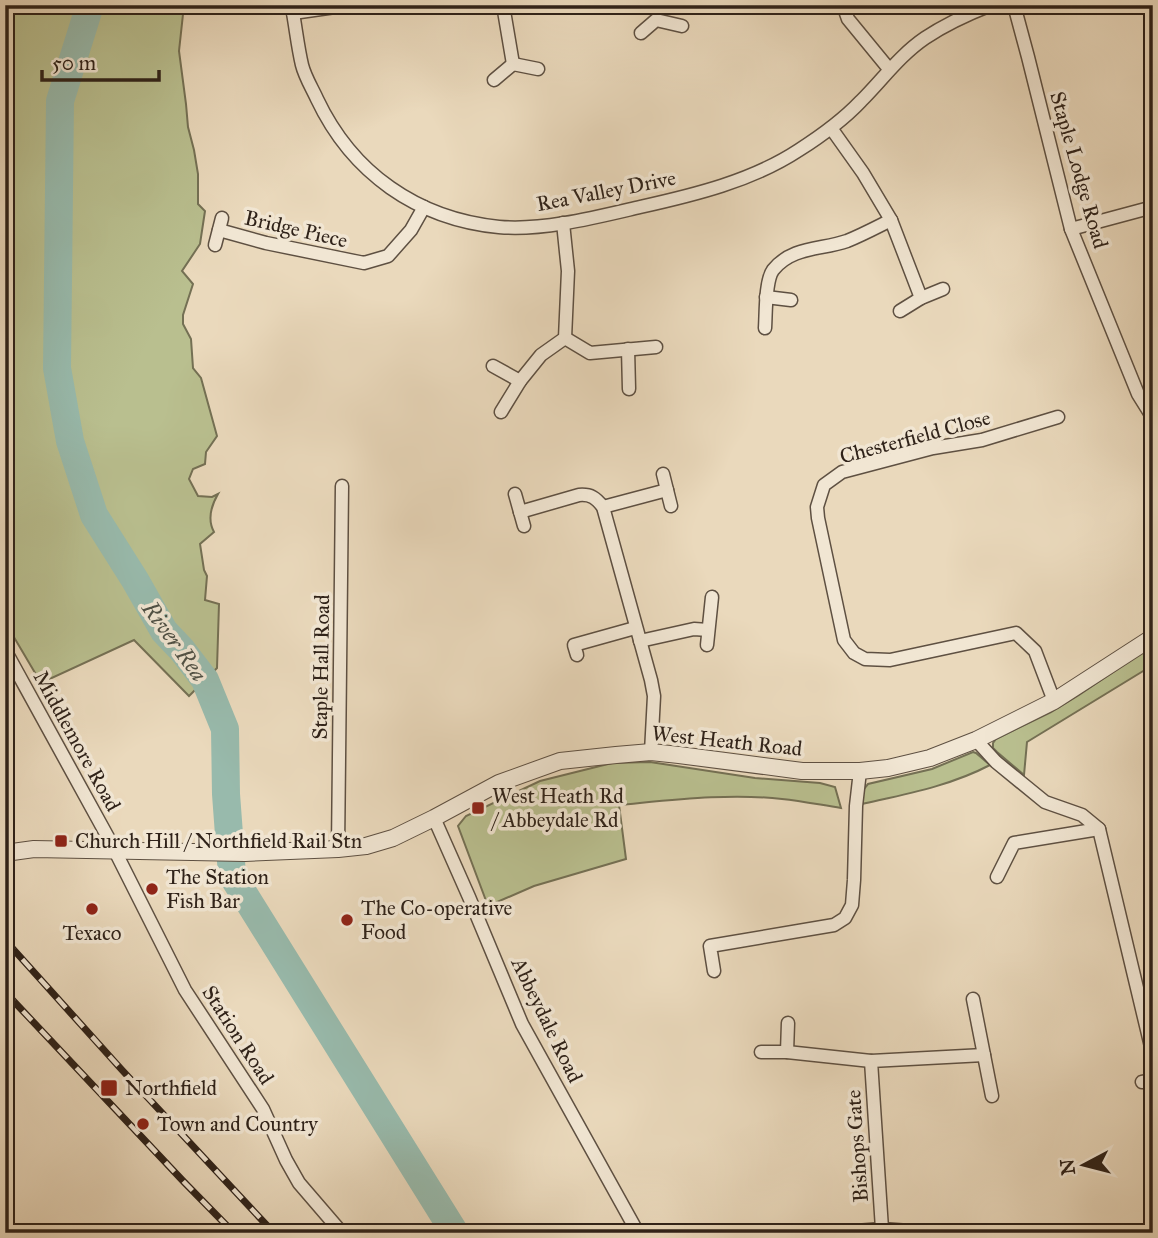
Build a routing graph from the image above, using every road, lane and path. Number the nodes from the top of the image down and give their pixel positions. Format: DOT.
graph roads {
  1 [pos="349,5"];
  2 [pos="503,5"];
  3 [pos="655,5"];
  4 [pos="843,5"];
  5 [pos="991,5"];
  6 [pos="1014,5"];
  7 [pos="294,9"];
  8 [pos="656,20"];
  9 [pos="682,26"];
  10 [pos="641,33"];
  11 [pos="513,64"];
  12 [pos="538,69"];
  13 [pos="889,69"];
  14 [pos="494,80"];
  15 [pos="831,128"];
  16 [pos="424,207"];
  17 [pos="1153,207"];
  18 [pos="891,220"];
  19 [pos="563,223"];
  20 [pos="1071,229"];
  21 [pos="215,246"];
  22 [pos="943,289"];
  23 [pos="766,297"];
  24 [pos="921,298"];
  25 [pos="791,300"];
  26 [pos="900,311"];
  27 [pos="765,328"];
  28 [pos="565,338"];
  29 [pos="656,346"];
  30 [pos="628,349"];
  31 [pos="493,366"];
  32 [pos="520,381"];
  33 [pos="629,389"];
  34 [pos="501,412"];
  35 [pos="1058,417"];
  36 [pos="1153,418"];
  37 [pos="663,474"];
  38 [pos="342,486"];
  39 [pos="667,491"];
  40 [pos="515,494"];
  41 [pos="671,506"];
  42 [pos="603,507"];
  43 [pos="520,512"];
  44 [pos="524,526"];
  45 [pos="712,597"];
  46 [pos="635,628"];
  47 [pos="708,630"];
  48 [pos="1153,637"];
  49 [pos="640,641"];
  50 [pos="707,645"];
  51 [pos="5,650"];
  52 [pos="577,655"];
  53 [pos="1054,701"];
  54 [pos="976,740"];
  55 [pos="651,752"];
  56 [pos="860,771"];
  57 [pos="434,818"];
  58 [pos="1099,829"];
  59 [pos="338,849"];
  60 [pos="115,850"];
  61 [pos="5,853"];
  62 [pos="997,877"];
  63 [pos="714,971"];
  64 [pos="973,999"];
  65 [pos="788,1023"];
  66 [pos="761,1052"];
  67 [pos="788,1052"];
  68 [pos="984,1055"];
  69 [pos="1153,1055"];
  70 [pos="871,1061"];
  71 [pos="992,1096"];
  72 [pos="882,1229"];
  73 [pos="342,1233"];
  74 [pos="638,1233"];
  75 [pos="830,1233"];
  76 [pos="937,1233"];
  1 -- 7 [label="street"];
  2 -- 11 [label="street"];
  3 -- 8 [label="street"];
  4 -- 13 [label="street"];
  5 -- 13 [label="street, Rea Valley Drive"];
  6 -- 20 [label="street, Staple Lodge Road"];
  7 -- 16 [label="street, Rea Valley Drive"];
  8 -- 9 [label="street"];
  8 -- 10 [label="street"];
  11 -- 12 [label="street"];
  11 -- 14 [label="street"];
  13 -- 15 [label="street, Rea Valley Drive"];
  15 -- 18 [label="street"];
  15 -- 19 [label="street, Rea Valley Drive"];
  16 -- 19 [label="street, Rea Valley Drive"];
  16 -- 21 [label="street, Bridge Piece"];
  17 -- 20 [label="street"];
  18 -- 23 [label="street"];
  18 -- 24 [label="street"];
  19 -- 28 [label="street"];
  20 -- 36 [label="street, Staple Lodge Road"];
  22 -- 24 [label="street"];
  23 -- 25 [label="street"];
  23 -- 27 [label="street"];
  24 -- 26 [label="street"];
  28 -- 30 [label="street"];
  28 -- 32 [label="street"];
  29 -- 30 [label="street"];
  30 -- 33 [label="street"];
  31 -- 32 [label="street"];
  32 -- 34 [label="street"];
  35 -- 53 [label="street, Chesterfield Close"];
  37 -- 39 [label="street"];
  38 -- 59 [label="street, Staple Hall Road"];
  39 -- 41 [label="street"];
  39 -- 42 [label="street"];
  40 -- 43 [label="street"];
  42 -- 43 [label="street"];
  42 -- 46 [label="street"];
  43 -- 44 [label="street"];
  45 -- 47 [label="street"];
  46 -- 49 [label="street"];
  46 -- 52 [label="street"];
  47 -- 49 [label="street"];
  47 -- 50 [label="street"];
  48 -- 53 [label="street, West Heath Road"];
  49 -- 55 [label="street"];
  51 -- 60 [label="street, Middlemore Road"];
  53 -- 54 [label="street, West Heath Road"];
  54 -- 56 [label="street, West Heath Road"];
  54 -- 58 [label="street"];
  55 -- 56 [label="street, West Heath Road"];
  55 -- 57 [label="street, West Heath Road"];
  56 -- 63 [label="street"];
  57 -- 59 [label="street, West Heath Road"];
  57 -- 74 [label="street, Abbeydale Road"];
  58 -- 62 [label="street"];
  58 -- 69 [label="street"];
  59 -- 60 [label="street, West Heath Road"];
  60 -- 61 [label="street, West Heath Road"];
  60 -- 73 [label="street, Station Road"];
  64 -- 68 [label="street"];
  65 -- 67 [label="street"];
  66 -- 67 [label="street, Bishops Gate"];
  67 -- 70 [label="street, Bishops Gate"];
  68 -- 70 [label="street, Bishops Gate"];
  68 -- 71 [label="street"];
  70 -- 72 [label="street, Bishops Gate"];
  72 -- 75 [label="street"];
  72 -- 76 [label="street"];
}
